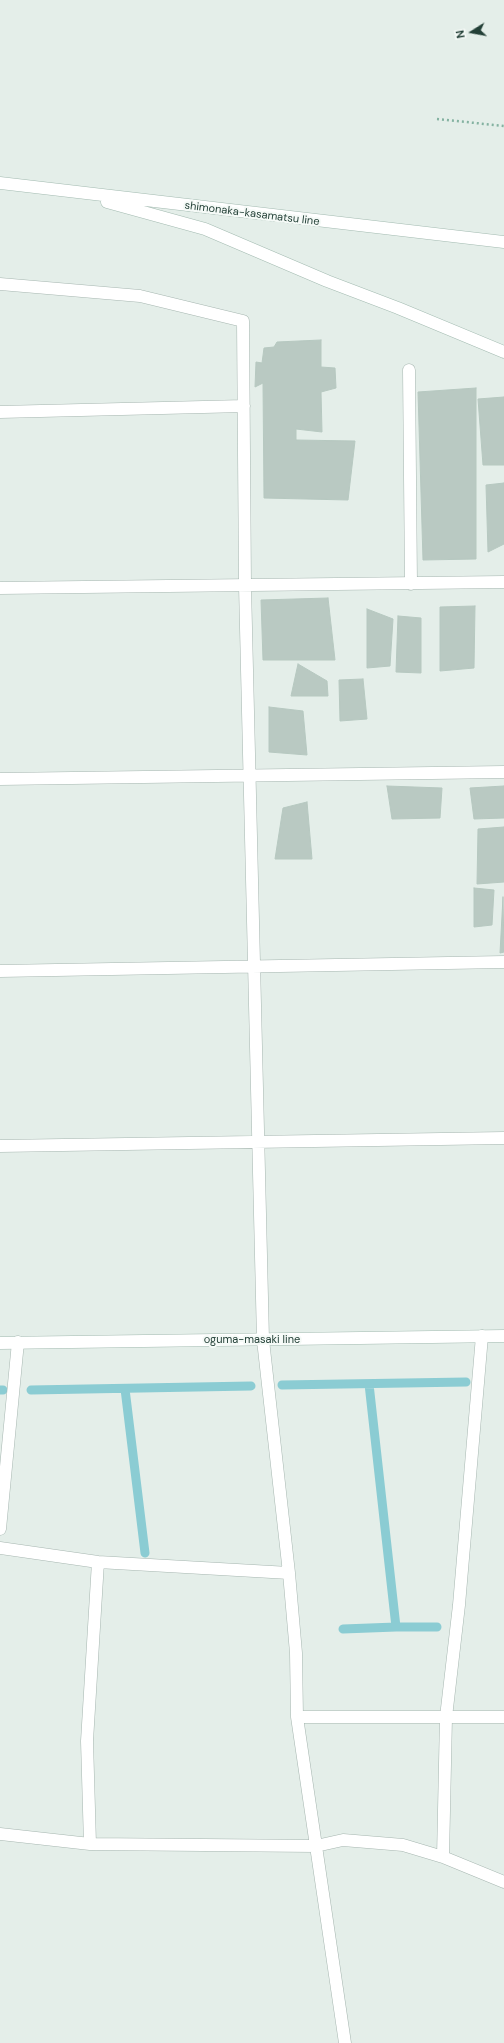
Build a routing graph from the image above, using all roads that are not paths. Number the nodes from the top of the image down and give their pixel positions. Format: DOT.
graph roads {
  1 [pos="0,183"];
  2 [pos="67,192"];
  3 [pos="504,242"];
  4 [pos="0,284"];
  5 [pos="504,352"];
  6 [pos="409,370"];
  7 [pos="244,406"];
  8 [pos="0,412"];
  9 [pos="504,582"];
  10 [pos="411,584"];
  11 [pos="245,586"];
  12 [pos="0,588"];
  13 [pos="504,772"];
  14 [pos="250,775"];
  15 [pos="0,779"];
  16 [pos="504,962"];
  17 [pos="254,965"];
  18 [pos="0,971"];
  19 [pos="504,1138"];
  20 [pos="258,1142"];
  21 [pos="0,1146"];
  22 [pos="482,1336"];
  23 [pos="504,1336"];
  24 [pos="262,1340"];
  25 [pos="0,1342"];
  26 [pos="18,1342"];
  27 [pos="0,1529"];
  28 [pos="0,1548"];
  29 [pos="98,1562"];
  30 [pos="289,1573"];
  31 [pos="298,1717"];
  32 [pos="446,1717"];
  33 [pos="504,1717"];
  34 [pos="0,1834"];
  35 [pos="90,1844"];
  36 [pos="316,1846"];
  37 [pos="443,1857"];
  38 [pos="504,1882"];
  39 [pos="346,2043"];
  1 -- 2 [label="street, shimonaka-kasamatsu line"];
  2 -- 3 [label="street, shimonaka-kasamatsu line"];
  2 -- 5 [label="street"];
  4 -- 7 [label="street"];
  6 -- 10 [label="street"];
  7 -- 8 [label="street"];
  7 -- 11 [label="street"];
  9 -- 10 [label="street"];
  10 -- 11 [label="street"];
  11 -- 12 [label="street"];
  11 -- 14 [label="street"];
  13 -- 14 [label="street"];
  14 -- 15 [label="street"];
  14 -- 17 [label="street"];
  16 -- 17 [label="street"];
  17 -- 18 [label="street"];
  17 -- 20 [label="street"];
  19 -- 20 [label="street"];
  20 -- 21 [label="street"];
  20 -- 24 [label="street"];
  22 -- 23 [label="street, oguma-masaki line"];
  22 -- 24 [label="street, oguma-masaki line"];
  22 -- 32 [label="street"];
  24 -- 26 [label="street, oguma-masaki line"];
  24 -- 30 [label="street"];
  25 -- 26 [label="street, oguma-masaki line"];
  26 -- 27 [label="street"];
  28 -- 29 [label="street"];
  29 -- 30 [label="street"];
  29 -- 35 [label="street"];
  30 -- 31 [label="street"];
  31 -- 32 [label="street"];
  31 -- 36 [label="street"];
  32 -- 33 [label="street"];
  32 -- 37 [label="street"];
  34 -- 35 [label="street"];
  35 -- 36 [label="street"];
  36 -- 37 [label="street"];
  36 -- 39 [label="street"];
  37 -- 38 [label="street"];
}
